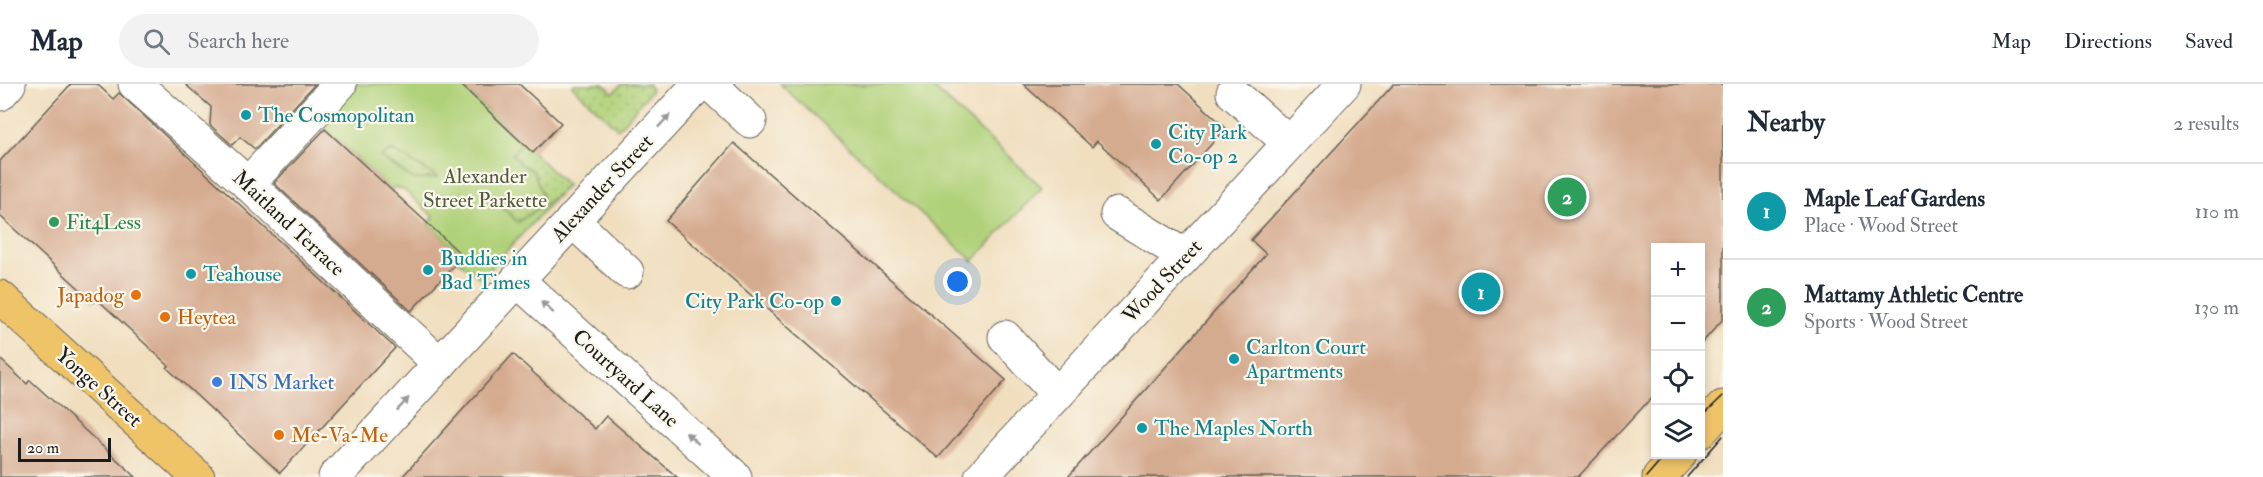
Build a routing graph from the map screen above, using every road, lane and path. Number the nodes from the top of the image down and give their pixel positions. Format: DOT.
graph roads {
  1 [pos="9,84"];
  2 [pos="135,84"];
  3 [pos="340,84"];
  4 [pos="699,84"];
  5 [pos="710,84"];
  6 [pos="1344,84"];
  7 [pos="1233,93"];
  8 [pos="0,94"];
  9 [pos="750,121"];
  10 [pos="1289,143"];
  11 [pos="248,184"];
  12 [pos="1117,214"];
  13 [pos="572,220"];
  14 [pos="1185,256"];
  15 [pos="627,272"];
  16 [pos="517,280"];
  17 [pos="0,297"];
  18 [pos="1005,337"];
  19 [pos="440,364"];
  20 [pos="1057,394"];
  21 [pos="1723,407"];
  22 [pos="1705,427"];
  23 [pos="1675,459"];
  24 [pos="198,477"];
  25 [pos="335,477"];
  26 [pos="735,477"];
  27 [pos="981,477"];
  28 [pos="1659,477"];
  1 -- 8 [label="street"];
  2 -- 11 [label="street, Maitland Terrace"];
  3 -- 11 [label="street"];
  13 -- 4 [label="street, Alexander Street, one-way"];
  5 -- 9 [label="street"];
  6 -- 10 [label="street, Wood Street"];
  7 -- 10 [label="street"];
  10 -- 14 [label="street, Wood Street"];
  11 -- 19 [label="street, Maitland Terrace"];
  12 -- 14 [label="street"];
  13 -- 15 [label="street"];
  13 -- 16 [label="street, Alexander Street"];
  14 -- 20 [label="street, Wood Street"];
  16 -- 19 [label="street, Alexander Street"];
  26 -- 16 [label="street, Courtyard Lane, one-way"];
  17 -- 24 [label="main road, Yonge Street"];
  18 -- 20 [label="street"];
  25 -- 19 [label="street, Alexander Street, one-way"];
  20 -- 27 [label="street, Wood Street"];
  21 -- 22 [label="main road"];
  23 -- 28 [label="main road"];
}
